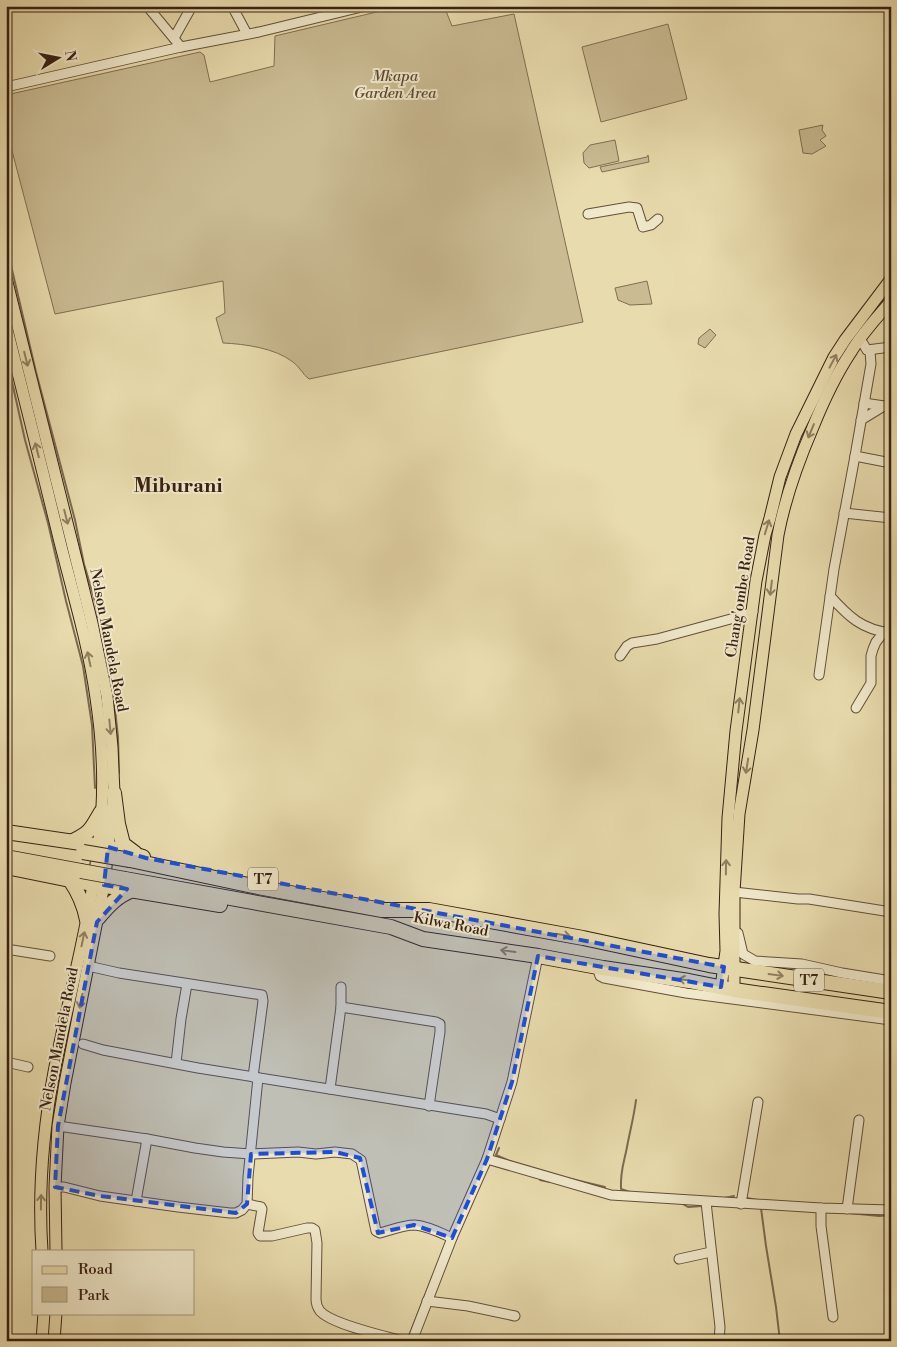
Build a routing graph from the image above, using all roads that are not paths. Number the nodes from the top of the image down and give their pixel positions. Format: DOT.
graph roads {
  1 [pos="147,6"];
  2 [pos="192,6"];
  3 [pos="232,6"];
  4 [pos="366,6"];
  5 [pos="247,34"];
  6 [pos="174,38"];
  7 [pos="181,47"];
  8 [pos="6,87"];
  9 [pos="588,214"];
  10 [pos="658,220"];
  11 [pos="6,278"];
  12 [pos="891,279"];
  13 [pos="891,301"];
  14 [pos="6,326"];
  15 [pos="859,339"];
  16 [pos="891,347"];
  17 [pos="867,350"];
  18 [pos="864,403"];
  19 [pos="887,407"];
  20 [pos="861,420"];
  21 [pos="855,456"];
  22 [pos="891,463"];
  23 [pos="844,513"];
  24 [pos="891,518"];
  25 [pos="830,596"];
  26 [pos="752,612"];
  27 [pos="888,632"];
  28 [pos="620,656"];
  29 [pos="819,676"];
  30 [pos="856,708"];
  31 [pos="114,793"];
  32 [pos="101,812"];
  33 [pos="6,832"];
  34 [pos="6,840"];
  35 [pos="73,841"];
  36 [pos="103,846"];
  37 [pos="6,858"];
  38 [pos="135,858"];
  39 [pos="6,867"];
  40 [pos="76,876"];
  41 [pos="99,884"];
  42 [pos="129,884"];
  43 [pos="734,892"];
  44 [pos="891,912"];
  45 [pos="93,919"];
  46 [pos="735,922"];
  47 [pos="730,948"];
  48 [pos="6,949"];
  49 [pos="50,956"];
  50 [pos="538,956"];
  51 [pos="709,965"];
  52 [pos="88,966"];
  53 [pos="597,967"];
  54 [pos="729,968"];
  55 [pos="751,971"];
  56 [pos="891,981"];
  57 [pos="187,984"];
  58 [pos="341,987"];
  59 [pos="727,988"];
  60 [pos="891,992"];
  61 [pos="341,1007"];
  62 [pos="891,1012"];
  63 [pos="891,1020"];
  64 [pos="83,1044"];
  65 [pos="6,1062"];
  66 [pos="176,1064"];
  67 [pos="28,1066"];
  68 [pos="255,1077"];
  69 [pos="330,1089"];
  70 [pos="758,1102"];
  71 [pos="429,1106"];
  72 [pos="500,1119"];
  73 [pos="859,1120"];
  74 [pos="58,1126"];
  75 [pos="147,1139"];
  76 [pos="251,1154"];
  77 [pos="487,1159"];
  78 [pos="55,1187"];
  79 [pos="136,1201"];
  80 [pos="706,1202"];
  81 [pos="247,1204"];
  82 [pos="741,1204"];
  83 [pos="821,1208"];
  84 [pos="847,1209"];
  85 [pos="891,1210"];
  86 [pos="452,1238"];
  87 [pos="42,1250"];
  88 [pos="56,1250"];
  89 [pos="711,1252"];
  90 [pos="679,1259"];
  91 [pos="427,1301"];
  92 [pos="44,1314"];
  93 [pos="56,1314"];
  94 [pos="515,1316"];
  95 [pos="833,1318"];
  96 [pos="42,1341"];
  97 [pos="54,1341"];
  98 [pos="403,1341"];
  99 [pos="412,1341"];
  100 [pos="719,1341"];
  1 -- 6 [label="street"];
  2 -- 6 [label="street"];
  3 -- 5 [label="street"];
  4 -- 5 [label="street"];
  5 -- 7 [label="street"];
  6 -- 7 [label="street"];
  7 -- 8 [label="street"];
  9 -- 10 [label="street"];
  11 -- 31 [label="main road, Nelson Mandela Road, one-way"];
  26 -- 12 [label="main road, Chang'ombe Road, one-way"];
  13 -- 15 [label="main road, Chang'ombe Road"];
  32 -- 14 [label="main road, Nelson Mandela Road, one-way"];
  15 -- 17 [label="street"];
  15 -- 43 [label="main road, Chang'ombe Road, one-way"];
  16 -- 17 [label="street"];
  17 -- 18 [label="street"];
  18 -- 19 [label="street"];
  18 -- 20 [label="street"];
  19 -- 20 [label="street"];
  20 -- 21 [label="street"];
  21 -- 22 [label="street"];
  21 -- 23 [label="street"];
  23 -- 24 [label="street"];
  23 -- 25 [label="street"];
  25 -- 27 [label="street"];
  25 -- 29 [label="street"];
  26 -- 28 [label="street"];
  47 -- 26 [label="main road, Chang'ombe Road, one-way"];
  27 -- 30 [label="street"];
  31 -- 36 [label="main road, Nelson Mandela Road"];
  31 -- 38 [label="highway"];
  32 -- 35 [label="highway"];
  32 -- 36 [label="main road, Nelson Mandela Road"];
  33 -- 35 [label="highway, T7"];
  34 -- 38 [label="highway, Kilwa Road / T7, bridge"];
  35 -- 36 [label="highway, T7"];
  36 -- 38 [label="highway, T7"];
  36 -- 41 [label="main road, Nelson Mandela Road"];
  37 -- 40 [label="highway, Kilwa Road / T7"];
  38 -- 51 [label="highway, Kilwa Road / T7, one-way"];
  39 -- 40 [label="highway, T7"];
  40 -- 41 [label="highway, T7"];
  40 -- 42 [label="highway, Kilwa Road / T7, bridge"];
  40 -- 45 [label="highway"];
  41 -- 42 [label="highway, T7"];
  41 -- 45 [label="main road, Nelson Mandela Road"];
  42 -- 45 [label="highway"];
  50 -- 42 [label="highway, Kilwa Road / T7, one-way"];
  43 -- 44 [label="street"];
  43 -- 46 [label="main road, Chang'ombe Road"];
  45 -- 52 [label="main road, Nelson Mandela Road"];
  87 -- 45 [label="main road, Nelson Mandela Road, one-way"];
  46 -- 47 [label="main road, Chang'ombe Road"];
  46 -- 56 [label="street"];
  47 -- 51 [label="main road"];
  47 -- 54 [label="main road, Chang'ombe Road"];
  47 -- 55 [label="main road, Chang'ombe Road"];
  48 -- 49 [label="street"];
  50 -- 53 [label="highway, Kilwa Road / T7"];
  50 -- 72 [label="street"];
  51 -- 54 [label="highway, Kilwa Road / T7"];
  52 -- 57 [label="street"];
  52 -- 74 [label="main road, Nelson Mandela Road, one-way"];
  59 -- 53 [label="highway, Kilwa Road / T7, one-way"];
  53 -- 63 [label="street"];
  54 -- 55 [label="highway, Kilwa Road / T7"];
  54 -- 59 [label="main road, Chang'ombe Road"];
  55 -- 60 [label="highway, Kilwa Road / T7, one-way"];
  57 -- 66 [label="street"];
  57 -- 68 [label="street"];
  58 -- 61 [label="street"];
  59 -- 62 [label="highway, Kilwa Road / T7"];
  61 -- 69 [label="street"];
  61 -- 71 [label="street"];
  64 -- 66 [label="street"];
  65 -- 67 [label="street"];
  66 -- 68 [label="street"];
  68 -- 69 [label="street"];
  68 -- 76 [label="street"];
  69 -- 71 [label="street"];
  70 -- 82 [label="street"];
  71 -- 72 [label="street"];
  72 -- 77 [label="street"];
  73 -- 84 [label="street"];
  74 -- 75 [label="street"];
  74 -- 78 [label="main road, Nelson Mandela Road"];
  75 -- 76 [label="street"];
  75 -- 79 [label="street"];
  76 -- 81 [label="street"];
  76 -- 86 [label="street"];
  77 -- 80 [label="street"];
  77 -- 86 [label="street"];
  78 -- 79 [label="street"];
  78 -- 88 [label="main road, Nelson Mandela Road"];
  79 -- 81 [label="street"];
  80 -- 82 [label="street"];
  80 -- 89 [label="street"];
  81 -- 98 [label="street"];
  82 -- 83 [label="street"];
  83 -- 84 [label="street"];
  83 -- 95 [label="street"];
  84 -- 85 [label="street"];
  86 -- 91 [label="street"];
  89 -- 90 [label="street"];
  89 -- 100 [label="street"];
  91 -- 94 [label="street"];
  91 -- 99 [label="street"];
  92 -- 96 [label="main road"];
  93 -- 97 [label="main road"];
}
